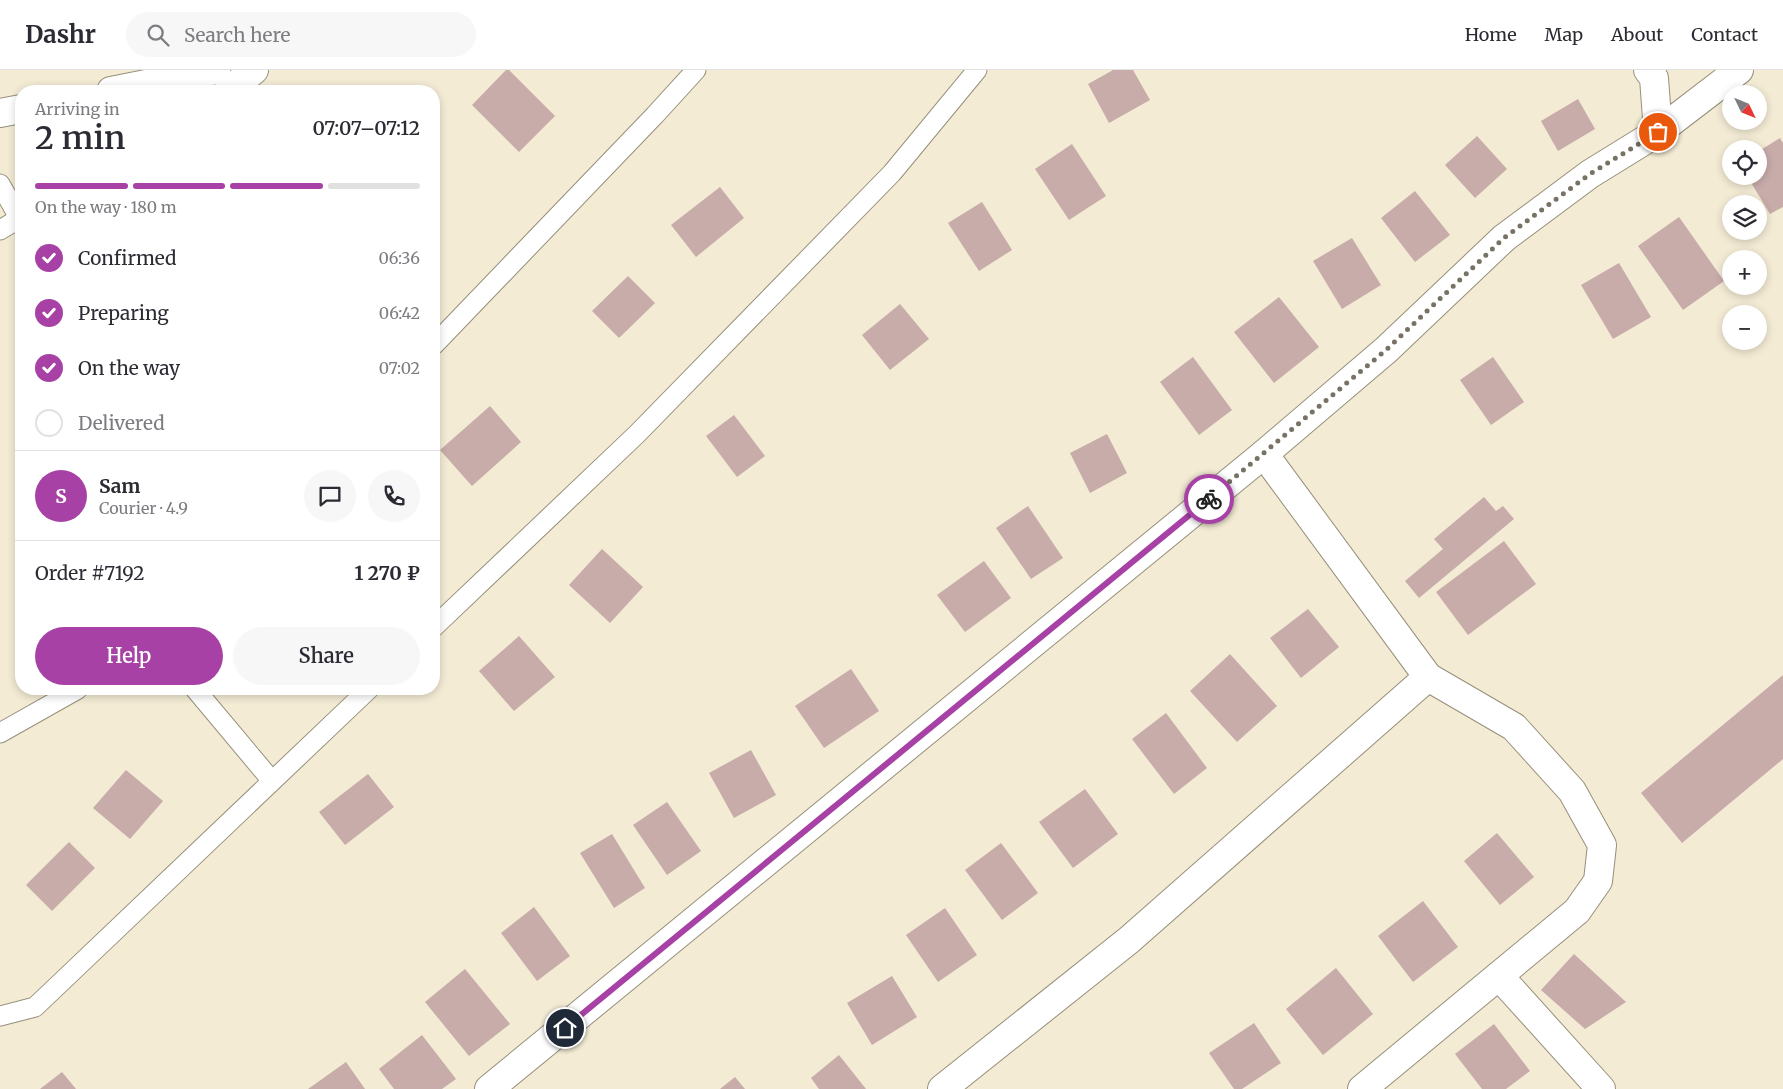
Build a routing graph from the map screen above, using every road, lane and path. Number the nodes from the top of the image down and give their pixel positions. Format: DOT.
graph roads {
  1 [pos="216,70"];
  2 [pos="254,70"];
  3 [pos="696,70"];
  4 [pos="977,70"];
  5 [pos="1648,70"];
  6 [pos="1739,70"];
  7 [pos="140,85"];
  8 [pos="235,85"];
  9 [pos="15,110"];
  10 [pos="0,114"];
  11 [pos="1658,132"];
  12 [pos="0,184"];
  13 [pos="15,210"];
  14 [pos="15,222"];
  15 [pos="0,230"];
  16 [pos="440,339"];
  17 [pos="1264,454"];
  18 [pos="440,621"];
  19 [pos="1428,677"];
  20 [pos="67,695"];
  21 [pos="201,695"];
  22 [pos="363,695"];
  23 [pos="0,733"];
  24 [pos="272,781"];
  25 [pos="1499,976"];
  26 [pos="0,1016"];
  27 [pos="488,1089"];
  28 [pos="942,1089"];
  29 [pos="1362,1089"];
  30 [pos="1601,1089"];
  1 -- 7 [label="street"];
  2 -- 8 [label="street"];
  3 -- 16 [label="lane"];
  4 -- 18 [label="lane"];
  5 -- 11 [label="street"];
  6 -- 11 [label="street"];
  9 -- 10 [label="street"];
  11 -- 17 [label="street"];
  12 -- 13 [label="lane"];
  14 -- 15 [label="lane"];
  17 -- 19 [label="street"];
  17 -- 27 [label="street"];
  19 -- 25 [label="street"];
  19 -- 28 [label="street"];
  20 -- 23 [label="lane"];
  21 -- 24 [label="lane"];
  22 -- 24 [label="lane"];
  24 -- 26 [label="lane"];
  25 -- 29 [label="street"];
  25 -- 30 [label="street"];
}
